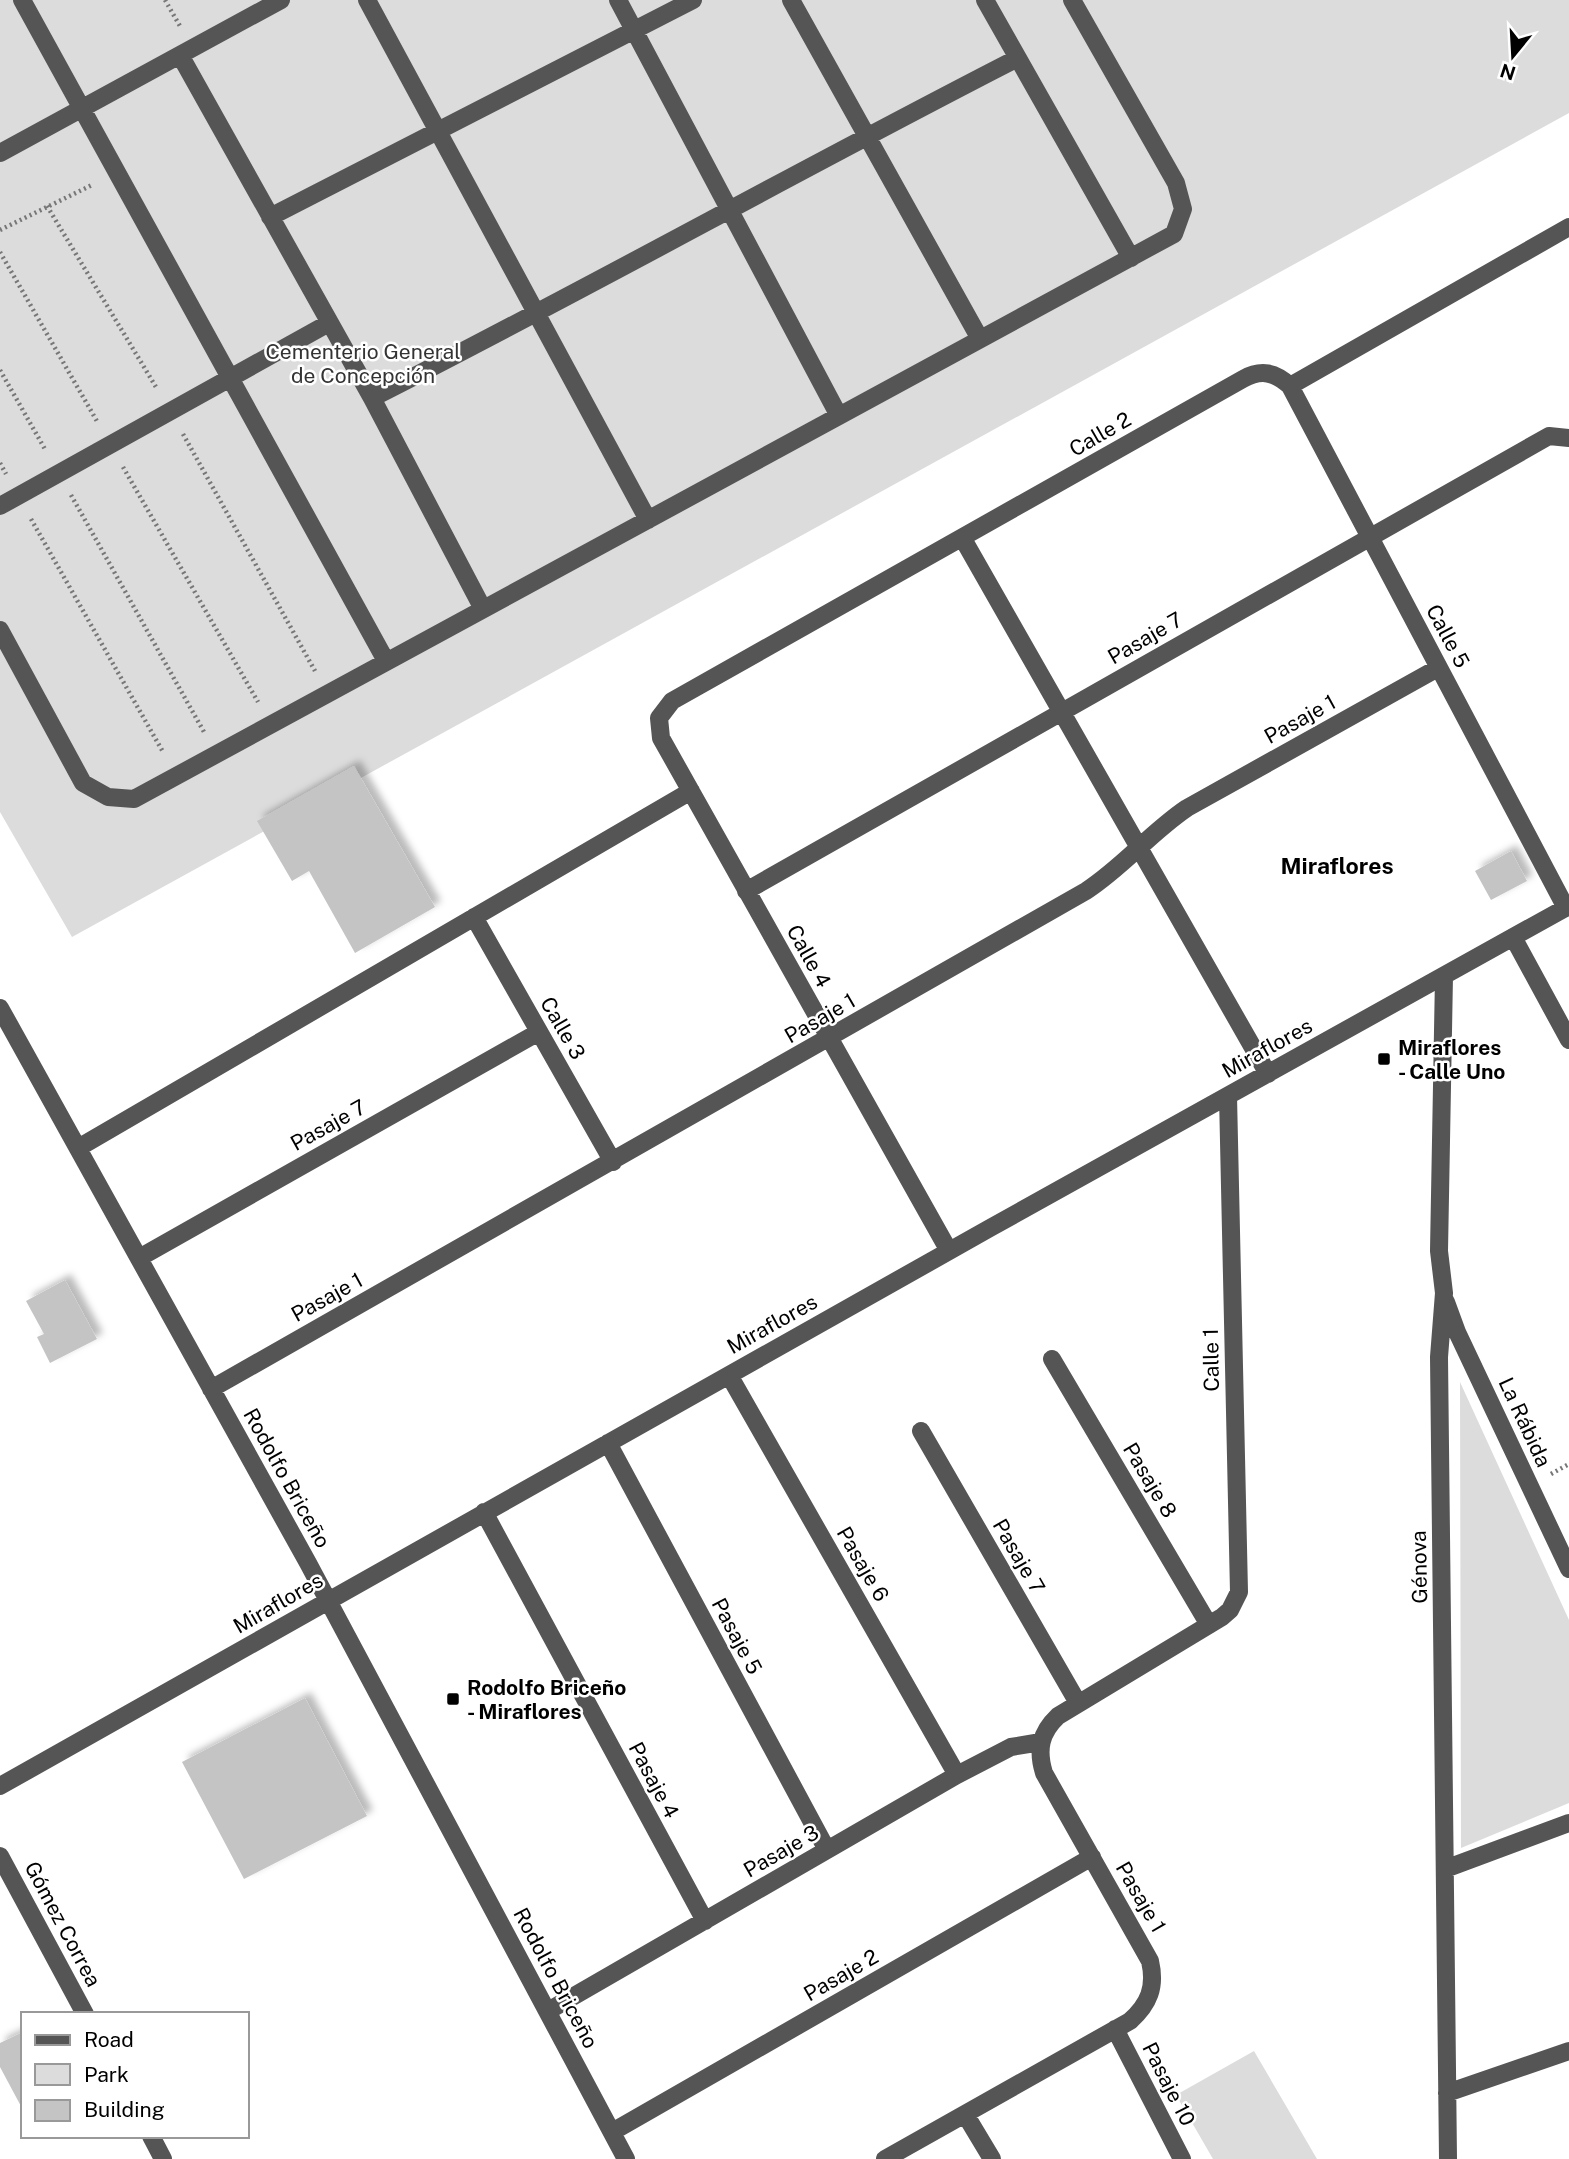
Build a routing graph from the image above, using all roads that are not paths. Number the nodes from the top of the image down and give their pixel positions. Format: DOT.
graph roads {
  1 [pos="22,0"];
  2 [pos="281,0"];
  3 [pos="367,0"];
  4 [pos="618,0"];
  5 [pos="693,0"];
  6 [pos="791,0"];
  7 [pos="985,0"];
  8 [pos="1072,0"];
  9 [pos="634,30"];
  10 [pos="180,55"];
  11 [pos="1018,58"];
  12 [pos="82,108"];
  13 [pos="439,133"];
  14 [pos="865,136"];
  15 [pos="0,153"];
  16 [pos="732,209"];
  17 [pos="270,217"];
  18 [pos="1569,227"];
  19 [pos="1131,258"];
  20 [pos="536,315"];
  21 [pos="329,323"];
  22 [pos="980,340"];
  23 [pos="230,376"];
  24 [pos="1290,386"];
  25 [pos="372,398"];
  26 [pos="839,416"];
  27 [pos="1569,438"];
  28 [pos="0,506"];
  29 [pos="648,520"];
  30 [pos="1369,536"];
  31 [pos="963,538"];
  32 [pos="483,610"];
  33 [pos="0,630"];
  34 [pos="386,661"];
  35 [pos="1438,668"];
  36 [pos="1061,712"];
  37 [pos="659,718"];
  38 [pos="691,791"];
  39 [pos="1137,849"];
  40 [pos="747,891"];
  41 [pos="1567,907"];
  42 [pos="474,918"];
  43 [pos="1513,937"];
  44 [pos="1444,976"];
  45 [pos="0,1008"];
  46 [pos="539,1032"];
  47 [pos="830,1039"];
  48 [pos="1569,1040"];
  49 [pos="1268,1074"];
  50 [pos="1228,1096"];
  51 [pos="78,1148"];
  52 [pos="613,1161"];
  53 [pos="949,1251"];
  54 [pos="139,1258"];
  55 [pos="1444,1293"];
  56 [pos="1052,1359"];
  57 [pos="729,1375"];
  58 [pos="211,1389"];
  59 [pos="921,1431"];
  60 [pos="608,1443"];
  61 [pos="484,1513"];
  62 [pos="1569,1569"];
  63 [pos="328,1600"];
  64 [pos="1215,1621"];
  65 [pos="1078,1703"];
  66 [pos="1041,1742"];
  67 [pos="957,1775"];
  68 [pos="0,1786"];
  69 [pos="1569,1823"];
  70 [pos="827,1850"];
  71 [pos="0,1856"];
  72 [pos="1092,1857"];
  73 [pos="1445,1869"];
  74 [pos="705,1921"];
  75 [pos="548,2011"];
  76 [pos="84,2012"];
  77 [pos="1115,2029"];
  78 [pos="1569,2051"];
  79 [pos="1447,2093"];
  80 [pos="965,2113"];
  81 [pos="612,2132"];
  82 [pos="152,2138"];
  83 [pos="163,2159"];
  84 [pos="626,2159"];
  85 [pos="885,2159"];
  86 [pos="992,2159"];
  87 [pos="1182,2159"];
  88 [pos="1448,2159"];
  1 -- 12 [label="street"];
  2 -- 10 [label="street"];
  3 -- 13 [label="street"];
  4 -- 9 [label="street"];
  5 -- 9 [label="street"];
  6 -- 14 [label="street"];
  7 -- 11 [label="street"];
  8 -- 19 [label="street"];
  9 -- 13 [label="street"];
  9 -- 16 [label="street"];
  10 -- 12 [label="street"];
  10 -- 17 [label="street"];
  11 -- 14 [label="street"];
  11 -- 19 [label="street"];
  12 -- 15 [label="street"];
  12 -- 23 [label="street"];
  13 -- 17 [label="street"];
  13 -- 20 [label="street"];
  14 -- 16 [label="street"];
  14 -- 22 [label="street"];
  16 -- 20 [label="street"];
  16 -- 26 [label="street"];
  17 -- 21 [label="street"];
  18 -- 24 [label="street"];
  19 -- 22 [label="street"];
  20 -- 25 [label="street"];
  20 -- 29 [label="street"];
  21 -- 23 [label="street"];
  21 -- 25 [label="street"];
  22 -- 26 [label="street"];
  23 -- 28 [label="street"];
  23 -- 34 [label="street"];
  24 -- 30 [label="street, Calle 5"];
  24 -- 31 [label="street, Calle 2"];
  25 -- 32 [label="street"];
  26 -- 29 [label="street"];
  27 -- 30 [label="street, Pasaje 7"];
  29 -- 32 [label="street"];
  30 -- 35 [label="street, Calle 5"];
  30 -- 36 [label="street, Pasaje 7"];
  31 -- 36 [label="street"];
  31 -- 37 [label="street, Calle 2"];
  32 -- 34 [label="street"];
  33 -- 34 [label="street"];
  35 -- 39 [label="street, Pasaje 1"];
  35 -- 41 [label="street, Calle 5"];
  36 -- 39 [label="street"];
  36 -- 40 [label="street, Pasaje 7"];
  37 -- 38 [label="street, Calle 4"];
  38 -- 40 [label="street, Calle 4"];
  38 -- 42 [label="street"];
  39 -- 47 [label="street, Pasaje 1"];
  39 -- 49 [label="street"];
  40 -- 47 [label="street, Calle 4"];
  41 -- 43 [label="street, Miraflores"];
  42 -- 46 [label="street, Calle 3"];
  42 -- 51 [label="street"];
  43 -- 44 [label="street, Miraflores"];
  43 -- 48 [label="street"];
  44 -- 49 [label="street, Miraflores"];
  44 -- 55 [label="street, Génova"];
  45 -- 51 [label="street, Rodolfo Briceño"];
  46 -- 52 [label="street, Calle 3"];
  46 -- 54 [label="street, Pasaje 7"];
  47 -- 52 [label="street, Pasaje 1"];
  47 -- 53 [label="street, Calle 4"];
  49 -- 50 [label="street, Miraflores"];
  50 -- 53 [label="street, Miraflores"];
  50 -- 64 [label="street, Calle 1"];
  51 -- 54 [label="street, Rodolfo Briceño"];
  52 -- 58 [label="street, Pasaje 1"];
  53 -- 57 [label="street, Miraflores"];
  54 -- 58 [label="street, Rodolfo Briceño"];
  55 -- 62 [label="street, La Rábida"];
  55 -- 73 [label="street, Génova"];
  56 -- 64 [label="street, Pasaje 8"];
  57 -- 60 [label="street, Miraflores"];
  57 -- 67 [label="street, Pasaje 6"];
  58 -- 63 [label="street, Rodolfo Briceño"];
  59 -- 65 [label="street, Pasaje 7"];
  60 -- 61 [label="street, Miraflores"];
  60 -- 70 [label="street, Pasaje 5"];
  61 -- 63 [label="street, Miraflores"];
  61 -- 74 [label="street, Pasaje 4"];
  63 -- 68 [label="street, Miraflores"];
  63 -- 75 [label="street, Rodolfo Briceño"];
  64 -- 65 [label="street"];
  65 -- 66 [label="street"];
  66 -- 67 [label="street, Pasaje 3"];
  66 -- 72 [label="street, Pasaje 1"];
  67 -- 70 [label="street, Pasaje 3"];
  69 -- 73 [label="street"];
  70 -- 74 [label="street, Pasaje 3"];
  71 -- 76 [label="street, Gómez Correa"];
  72 -- 77 [label="street, Pasaje 1"];
  72 -- 81 [label="street, Pasaje 2"];
  73 -- 79 [label="street, Génova"];
  74 -- 75 [label="street, Pasaje 3"];
  75 -- 81 [label="street, Rodolfo Briceño"];
  77 -- 80 [label="street, Pasaje 1"];
  77 -- 87 [label="street, Pasaje 10"];
  78 -- 79 [label="street"];
  79 -- 88 [label="street, Génova"];
  80 -- 85 [label="street, Pasaje 1"];
  80 -- 86 [label="street"];
  81 -- 84 [label="street, Rodolfo Briceño"];
  82 -- 83 [label="street"];
}
